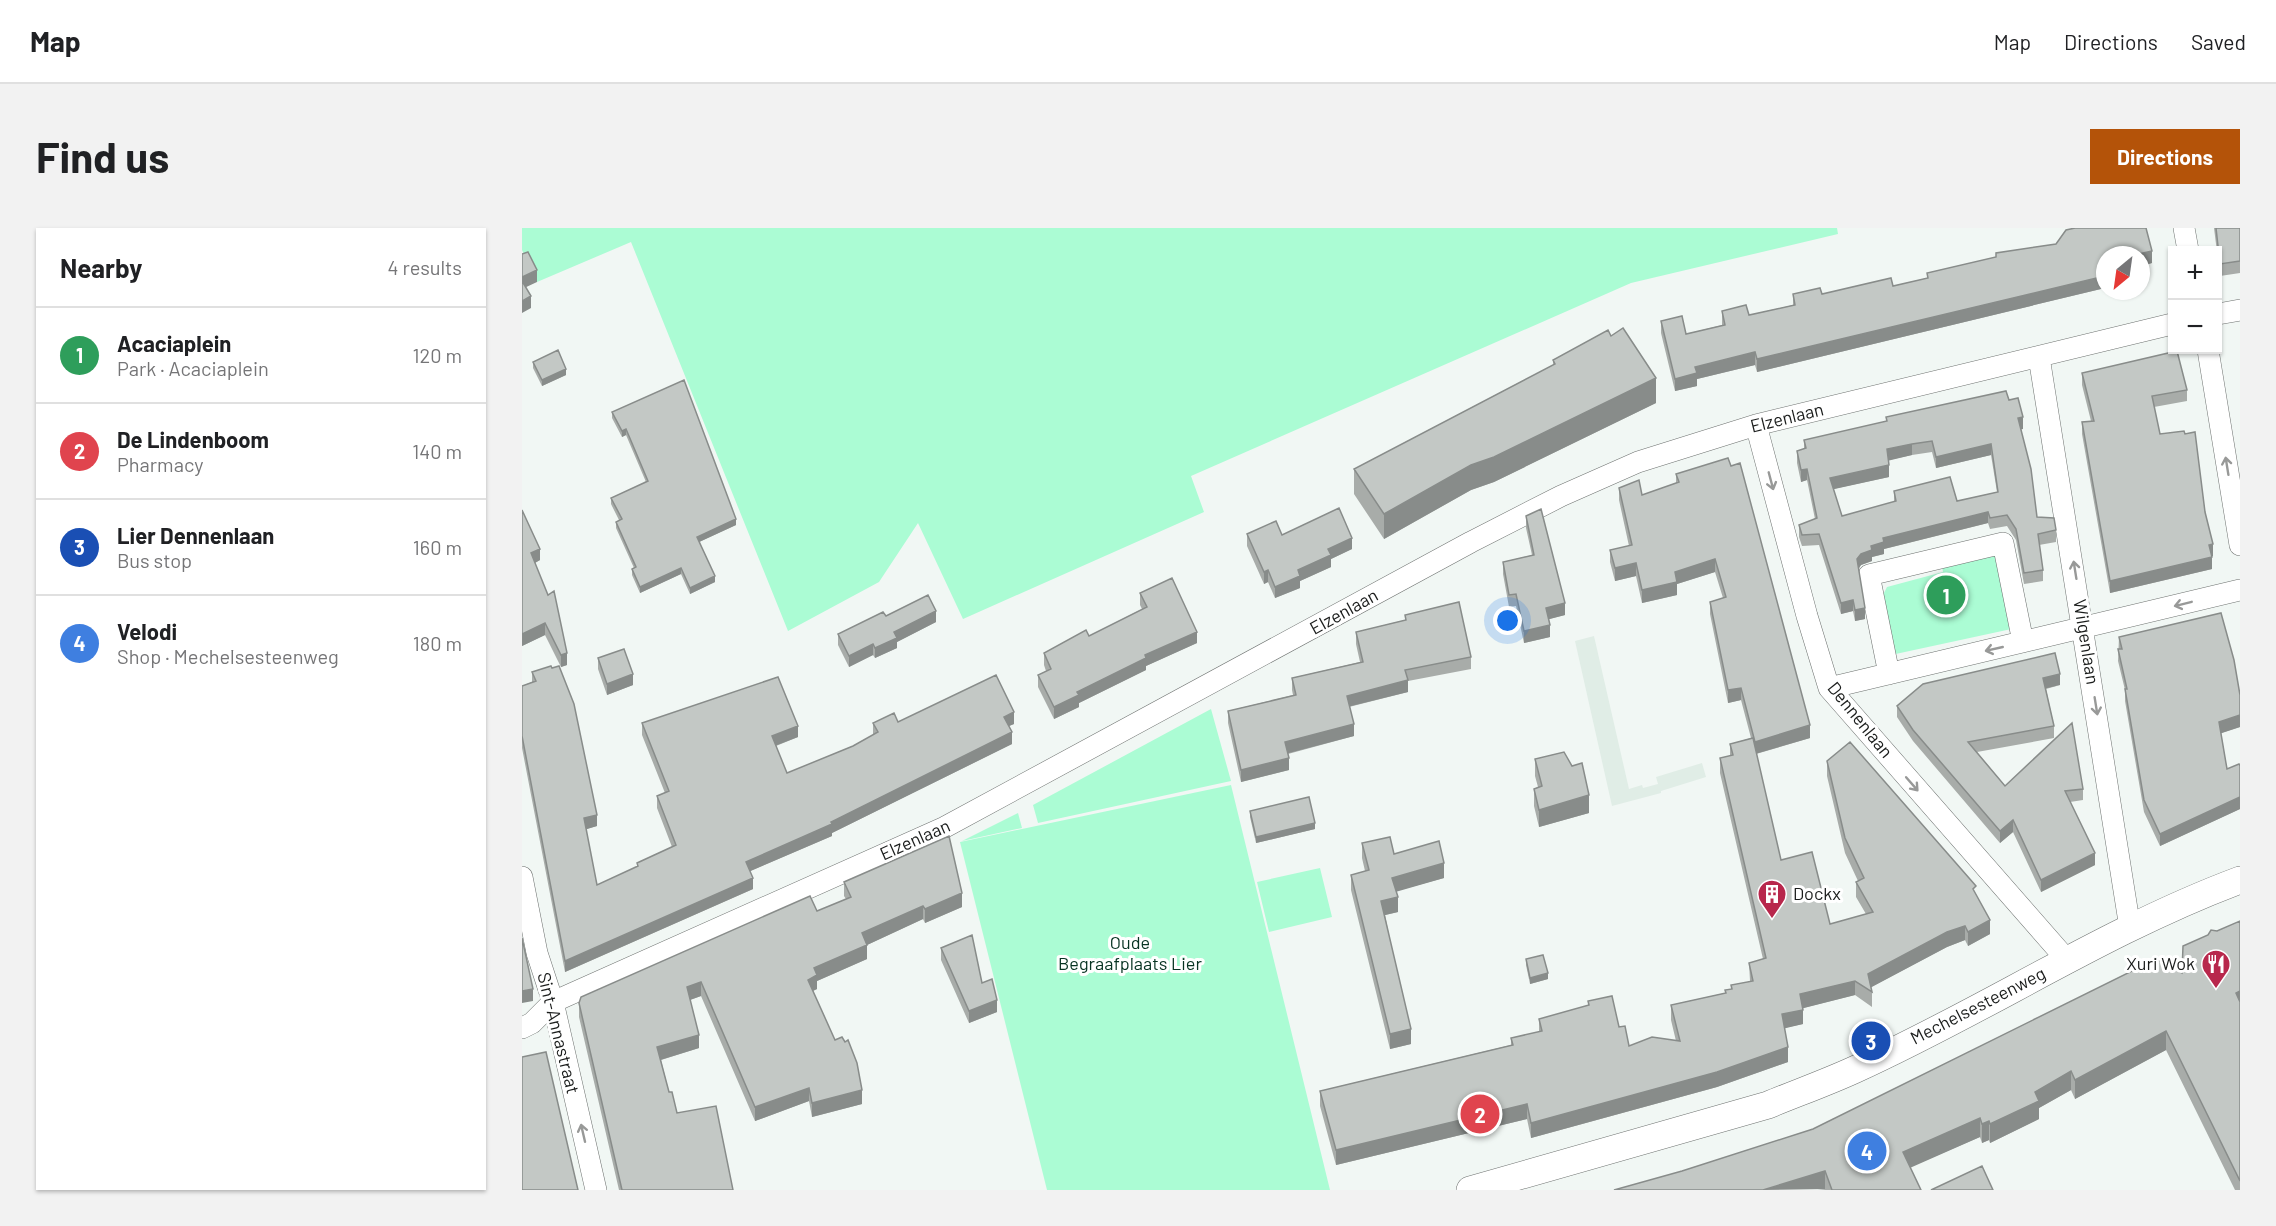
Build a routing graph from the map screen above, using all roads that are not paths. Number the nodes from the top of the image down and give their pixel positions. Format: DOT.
graph roads {
  1 [pos="2184,228"];
  2 [pos="2187,246"];
  3 [pos="2240,310"];
  4 [pos="2222,313"];
  5 [pos="2168,325"];
  6 [pos="2209,354"];
  7 [pos="2039,357"];
  8 [pos="1756,424"];
  9 [pos="2240,545"];
  10 [pos="2240,590"];
  11 [pos="2084,628"];
  12 [pos="2023,642"];
  13 [pos="1889,674"];
  14 [pos="1829,688"];
  15 [pos="522,877"];
  16 [pos="2240,880"];
  17 [pos="2130,928"];
  18 [pos="2067,960"];
  19 [pos="553,1002"];
  20 [pos="522,1028"];
  21 [pos="596,1190"];
  22 [pos="1470,1190"];
  1 -- 2 [label="street"];
  3 -- 4 [label="street"];
  5 -- 7 [label="street, Elzenlaan"];
  9 -- 6 [label="street, one-way"];
  7 -- 8 [label="street, Elzenlaan"];
  11 -- 7 [label="street, Wilgenlaan, one-way"];
  8 -- 14 [label="street, Dennenlaan, one-way"];
  8 -- 19 [label="street, Elzenlaan"];
  10 -- 11 [label="street, one-way"];
  11 -- 12 [label="street"];
  11 -- 17 [label="street, Wilgenlaan, one-way"];
  12 -- 13 [label="street, one-way"];
  12 -- 13 [label="street"];
  13 -- 14 [label="street"];
  14 -- 18 [label="street, Dennenlaan, one-way"];
  15 -- 19 [label="street, Sint-Annastraat"];
  16 -- 17 [label="street, Mechelsesteenweg"];
  17 -- 18 [label="street, Mechelsesteenweg"];
  18 -- 22 [label="street, Mechelsesteenweg"];
  19 -- 20 [label="street"];
  21 -- 19 [label="street, Sint-Annastraat, one-way"];
}
